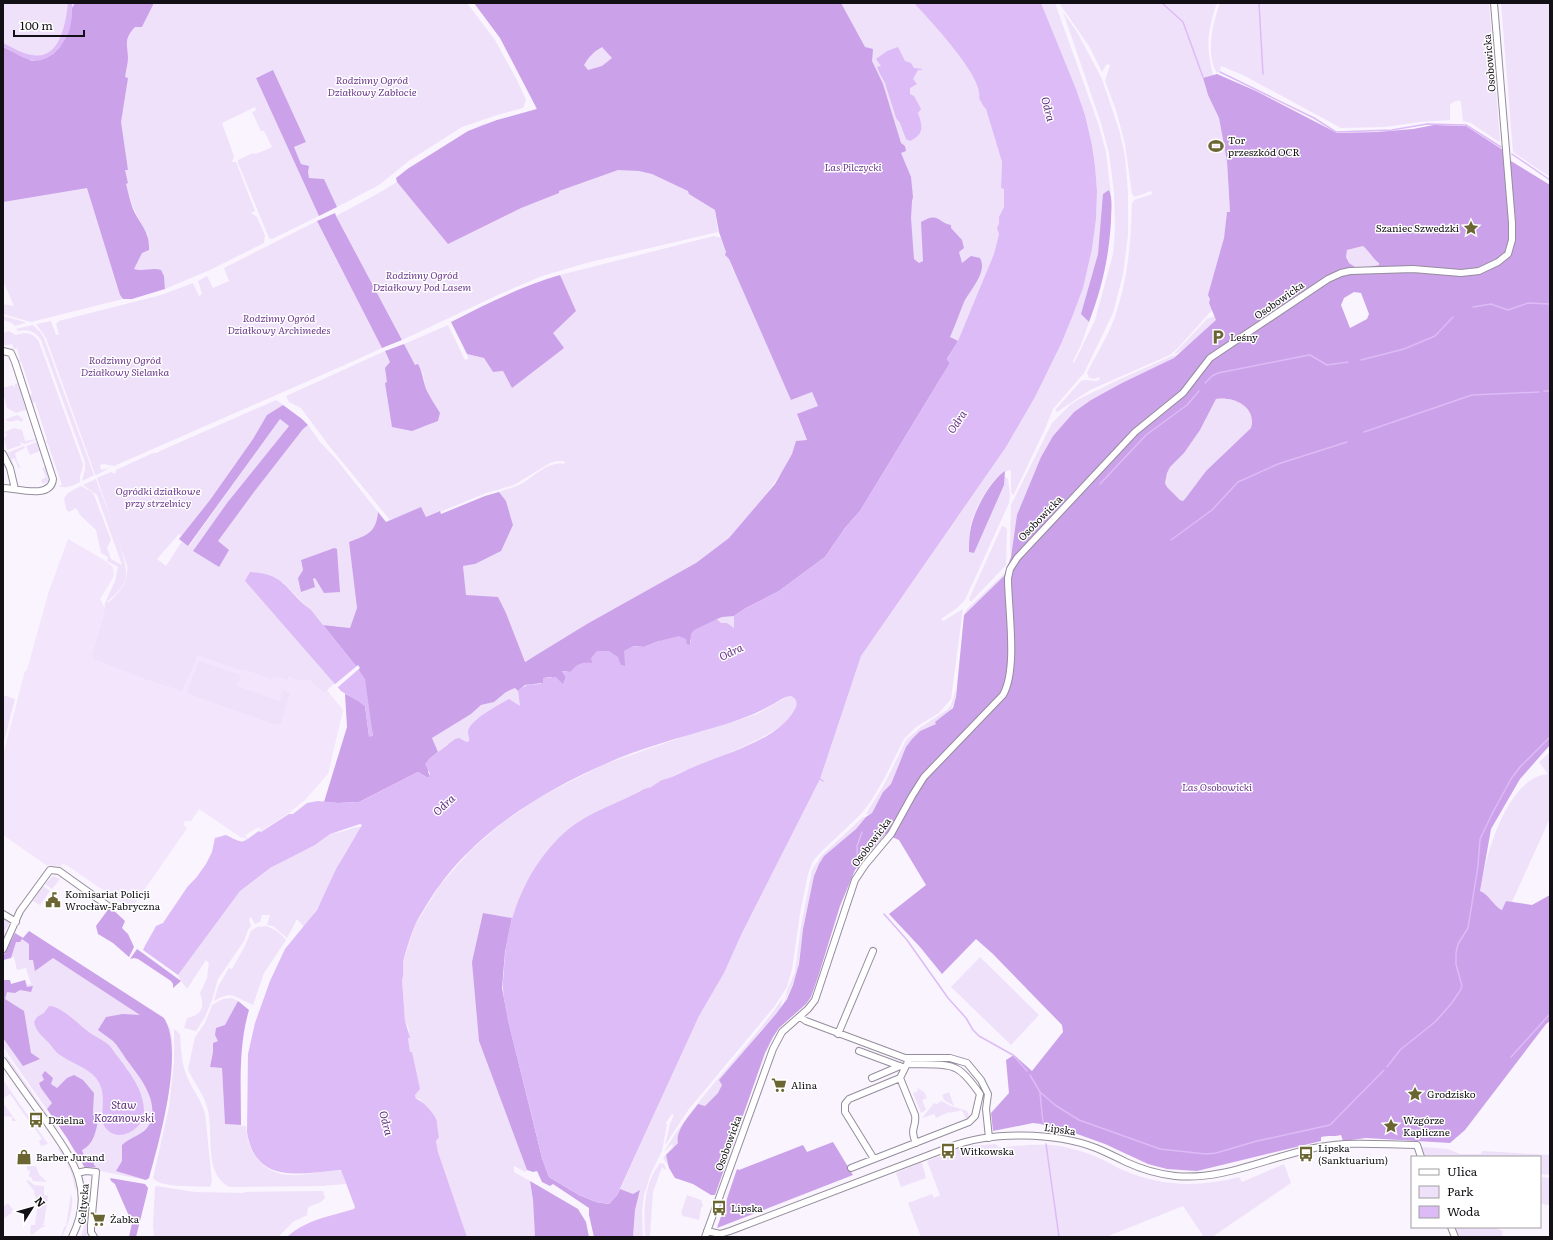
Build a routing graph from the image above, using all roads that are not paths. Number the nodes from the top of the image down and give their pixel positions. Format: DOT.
graph roads {
  1 [pos="1494,3"];
  2 [pos="3,351"];
  3 [pos="3,454"];
  4 [pos="3,488"];
  5 [pos="15,489"];
  6 [pos="108,906"];
  7 [pos="3,914"];
  8 [pos="16,922"];
  9 [pos="3,949"];
  10 [pos="873,951"];
  11 [pos="800,1017"];
  12 [pos="838,1034"];
  13 [pos="859,1051"];
  14 [pos="3,1061"];
  15 [pos="905,1064"];
  16 [pos="872,1078"];
  17 [pos="900,1078"];
  18 [pos="989,1138"];
  19 [pos="916,1143"];
  20 [pos="1421,1156"];
  21 [pos="874,1160"];
  22 [pos="851,1168"];
  23 [pos="77,1173"];
  24 [pos="706,1234"];
  25 [pos="72,1237"];
  26 [pos="94,1237"];
  1 -- 11 [label="street, Osobowicka"];
  2 -- 5 [label="street"];
  3 -- 5 [label="street"];
  4 -- 5 [label="street"];
  6 -- 8 [label="street"];
  7 -- 8 [label="street"];
  8 -- 9 [label="street"];
  10 -- 12 [label="street"];
  11 -- 12 [label="street"];
  11 -- 24 [label="street, Osobowicka"];
  12 -- 15 [label="street"];
  13 -- 15 [label="street"];
  14 -- 23 [label="street"];
  15 -- 16 [label="street"];
  15 -- 17 [label="street"];
  15 -- 18 [label="street"];
  15 -- 19 [label="street"];
  17 -- 19 [label="street"];
  17 -- 21 [label="street"];
  18 -- 20 [label="street, Lipska"];
  18 -- 24 [label="street, Lipska"];
  19 -- 21 [label="street"];
  21 -- 22 [label="street"];
  23 -- 25 [label="street"];
  23 -- 26 [label="street, Celtycka"];
}
